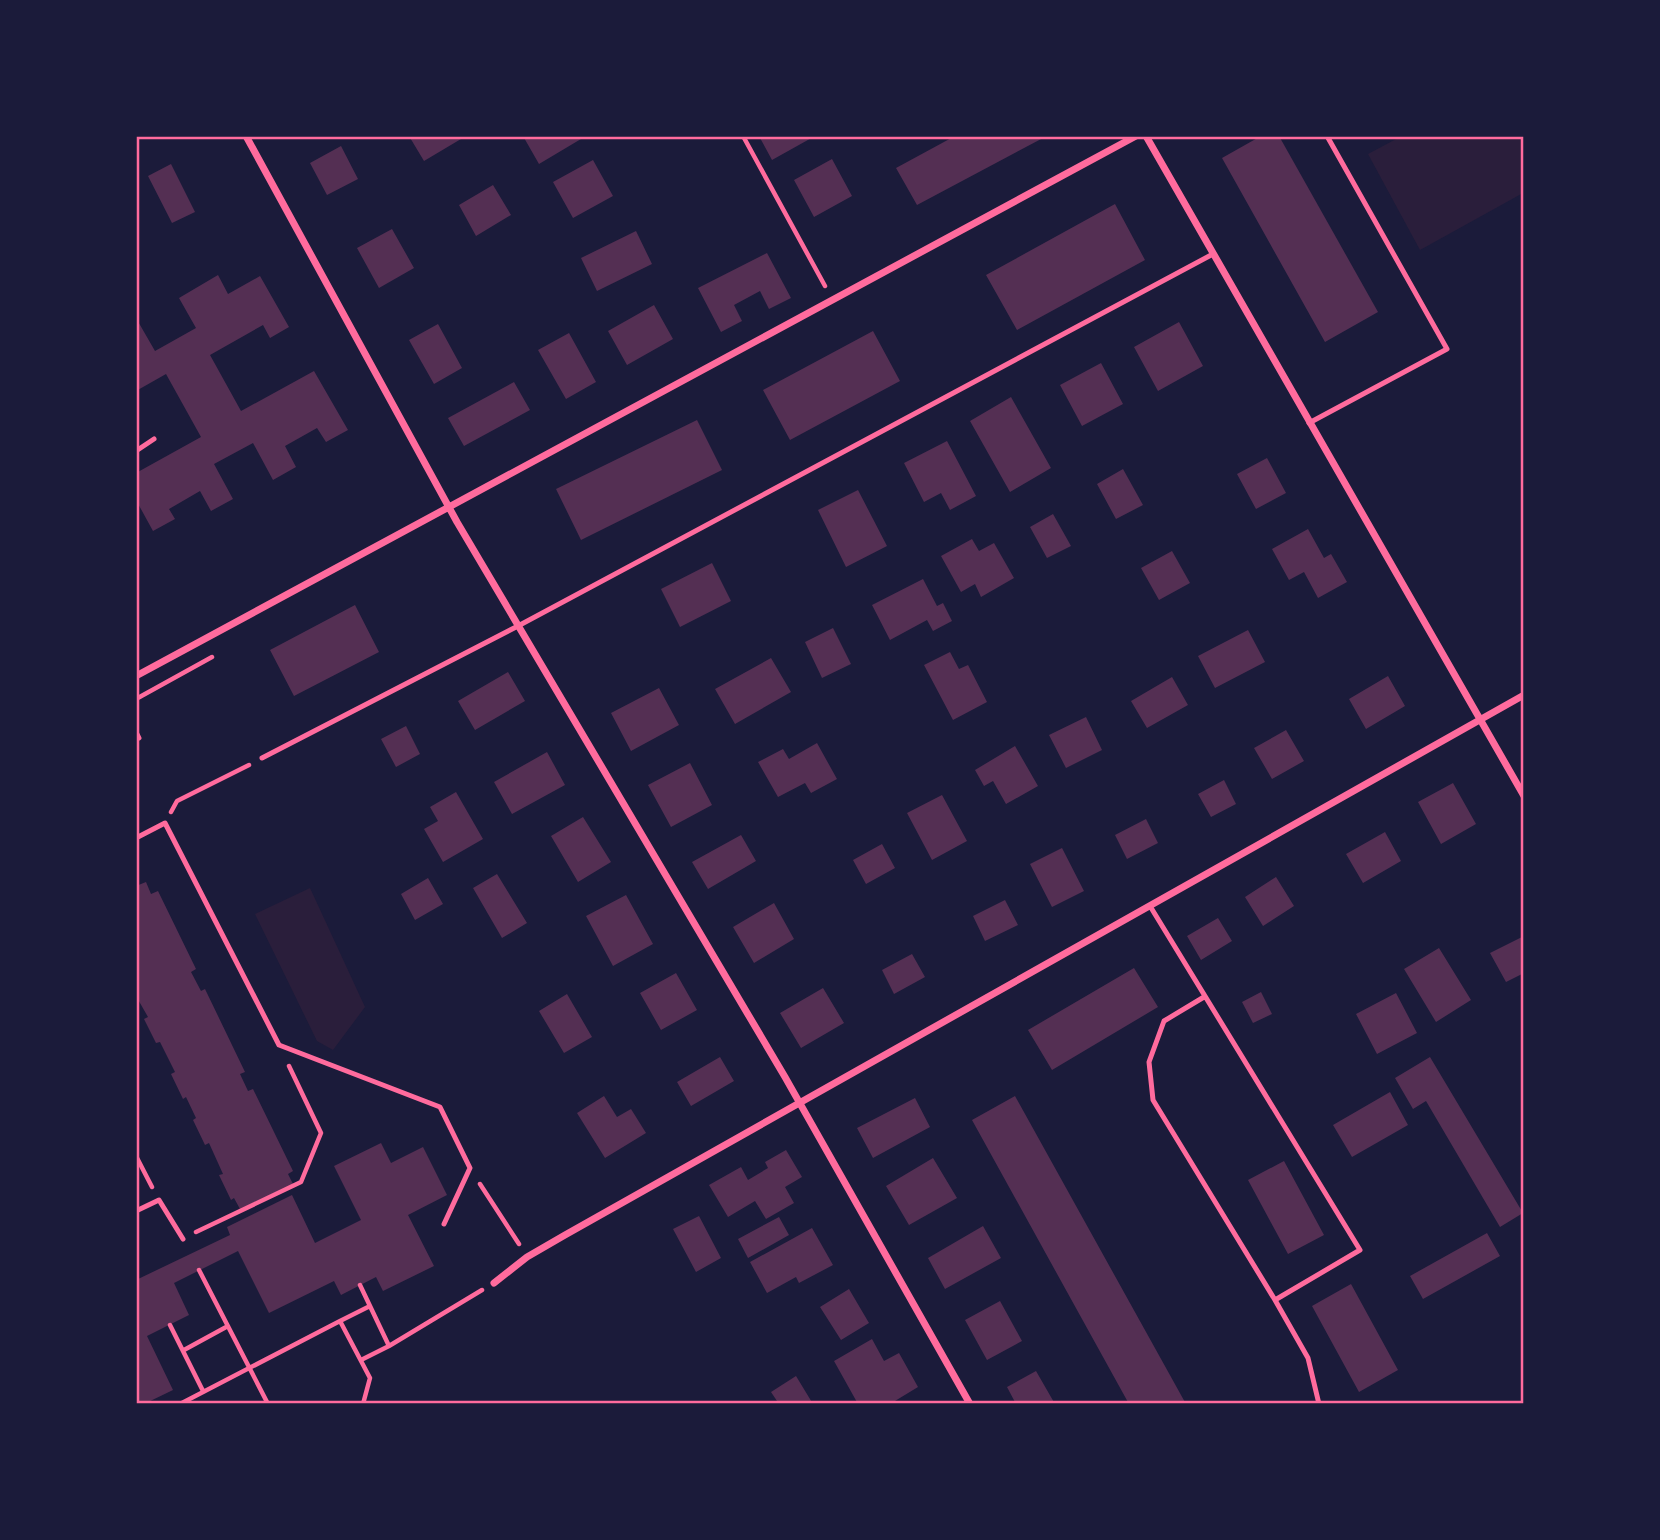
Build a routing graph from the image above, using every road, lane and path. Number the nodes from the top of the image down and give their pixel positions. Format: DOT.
graph roads {
  1 [pos="246,136"];
  2 [pos="743,136"];
  3 [pos="1136,136"];
  4 [pos="1146,136"];
  5 [pos="1326,136"];
  6 [pos="1213,254"];
  7 [pos="832,301"];
  8 [pos="1309,423"];
  9 [pos="154,439"];
  10 [pos="136,451"];
  11 [pos="449,508"];
  12 [pos="518,626"];
  13 [pos="136,676"];
  14 [pos="1524,695"];
  15 [pos="1480,720"];
  16 [pos="262,758"];
  17 [pos="1524,796"];
  18 [pos="165,823"];
  19 [pos="136,838"];
  20 [pos="1150,906"];
  21 [pos="1204,997"];
  22 [pos="279,1045"];
  23 [pos="800,1103"];
  24 [pos="136,1156"];
  25 [pos="470,1168"];
  26 [pos="159,1200"];
  27 [pos="136,1212"];
  28 [pos="444,1224"];
  29 [pos="183,1239"];
  30 [pos="527,1257"];
  31 [pos="198,1270"];
  32 [pos="494,1283"];
  33 [pos="360,1285"];
  34 [pos="1275,1300"];
  35 [pos="370,1306"];
  36 [pos="340,1321"];
  37 [pos="170,1325"];
  38 [pos="228,1325"];
  39 [pos="389,1346"];
  40 [pos="184,1350"];
  41 [pos="361,1360"];
  42 [pos="250,1367"];
  43 [pos="203,1391"];
  44 [pos="180,1404"];
  45 [pos="268,1404"];
  46 [pos="363,1404"];
  47 [pos="970,1404"];
  48 [pos="1319,1404"];
  1 -- 11 [label="street"];
  2 -- 7 [label="path"];
  3 -- 7 [label="street"];
  4 -- 6 [label="street"];
  5 -- 8 [label="lane"];
  6 -- 8 [label="street"];
  6 -- 12 [label="lane"];
  7 -- 11 [label="street"];
  8 -- 15 [label="street"];
  9 -- 10 [label="lane"];
  11 -- 12 [label="street"];
  11 -- 13 [label="street"];
  12 -- 16 [label="lane"];
  12 -- 23 [label="street"];
  14 -- 15 [label="street"];
  15 -- 17 [label="street"];
  15 -- 20 [label="street"];
  16 -- 18 [label="path"];
  18 -- 19 [label="lane"];
  18 -- 22 [label="lane"];
  20 -- 21 [label="lane"];
  20 -- 23 [label="street"];
  21 -- 34 [label="lane"];
  21 -- 34 [label="lane"];
  22 -- 25 [label="lane"];
  22 -- 29 [label="path"];
  23 -- 30 [label="street"];
  23 -- 47 [label="street"];
  24 -- 26 [label="path"];
  25 -- 28 [label="lane"];
  25 -- 30 [label="path"];
  26 -- 27 [label="lane"];
  26 -- 29 [label="lane"];
  30 -- 32 [label="street"];
  31 -- 38 [label="path"];
  32 -- 39 [label="path"];
  33 -- 35 [label="path"];
  34 -- 48 [label="lane"];
  35 -- 36 [label="path"];
  35 -- 39 [label="path"];
  36 -- 41 [label="path"];
  36 -- 42 [label="path"];
  37 -- 40 [label="path"];
  38 -- 40 [label="path"];
  38 -- 42 [label="path"];
  39 -- 41 [label="path"];
  40 -- 43 [label="path"];
  41 -- 46 [label="path"];
  42 -- 43 [label="path"];
  42 -- 45 [label="path"];
  43 -- 44 [label="path"];
}
